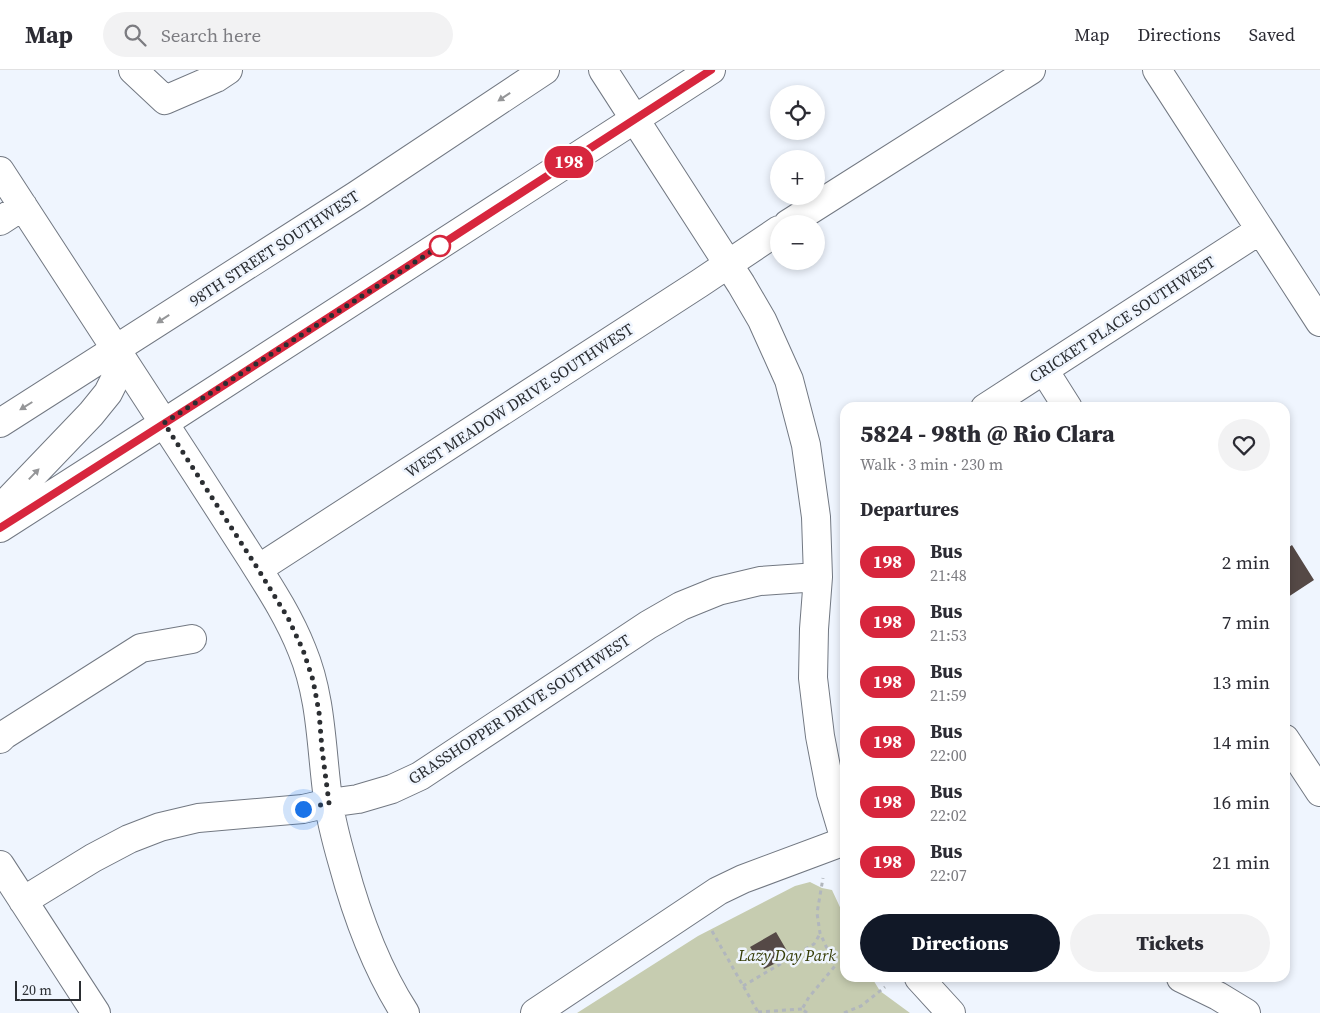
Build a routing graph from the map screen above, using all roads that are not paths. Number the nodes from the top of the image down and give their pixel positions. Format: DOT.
graph roads {
  1 [pos="133,70"];
  2 [pos="228,70"];
  3 [pos="545,70"];
  4 [pos="603,70"];
  5 [pos="711,70"];
  6 [pos="1031,70"];
  7 [pos="1157,70"];
  8 [pos="635,120"];
  9 [pos="0,171"];
  10 [pos="23,206"];
  11 [pos="802,215"];
  12 [pos="0,221"];
  13 [pos="1260,230"];
  14 [pos="770,236"];
  15 [pos="728,264"];
  16 [pos="1320,322"];
  17 [pos="116,349"];
  18 [pos="1044,370"];
  19 [pos="994,402"];
  20 [pos="1064,402"];
  21 [pos="0,423"];
  22 [pos="164,423"];
  23 [pos="0,509"];
  24 [pos="0,528"];
  25 [pos="258,569"];
  26 [pos="818,577"];
  27 [pos="192,638"];
  28 [pos="0,739"];
  29 [pos="1290,747"];
  30 [pos="1320,792"];
  31 [pos="329,803"];
  32 [pos="840,824"];
  33 [pos="840,843"];
  34 [pos="0,865"];
  35 [pos="23,901"];
  36 [pos="923,982"];
  37 [pos="1189,982"];
  38 [pos="96,1013"];
  39 [pos="406,1013"];
  40 [pos="535,1013"];
  41 [pos="951,1013"];
  42 [pos="1246,1013"];
  1 -- 2 [label="street"];
  3 -- 17 [label="street, 98TH STREET SOUTHWEST, one-way"];
  4 -- 8 [label="street"];
  5 -- 8 [label="street"];
  6 -- 11 [label="street"];
  7 -- 13 [label="street"];
  8 -- 15 [label="street"];
  8 -- 22 [label="street"];
  9 -- 10 [label="street"];
  10 -- 12 [label="street"];
  10 -- 17 [label="street"];
  13 -- 16 [label="street"];
  13 -- 18 [label="street, CRICKET PLACE SOUTHWEST"];
  14 -- 15 [label="street, WEST MEADOW DRIVE SOUTHWEST"];
  15 -- 25 [label="street, WEST MEADOW DRIVE SOUTHWEST"];
  15 -- 26 [label="street"];
  17 -- 21 [label="street, 98TH STREET SOUTHWEST, one-way"];
  17 -- 22 [label="street"];
  23 -- 17 [label="street, one-way"];
  18 -- 19 [label="street, CRICKET PLACE SOUTHWEST"];
  18 -- 20 [label="street"];
  22 -- 24 [label="street"];
  22 -- 25 [label="street"];
  25 -- 31 [label="street"];
  26 -- 31 [label="street, GRASSHOPPER DRIVE SOUTHWEST"];
  26 -- 32 [label="street"];
  27 -- 28 [label="street"];
  29 -- 30 [label="street"];
  31 -- 35 [label="street, GRASSHOPPER DRIVE SOUTHWEST"];
  31 -- 39 [label="street"];
  33 -- 40 [label="street"];
  34 -- 35 [label="street"];
  35 -- 38 [label="street"];
  36 -- 41 [label="street"];
  37 -- 42 [label="street"];
}
